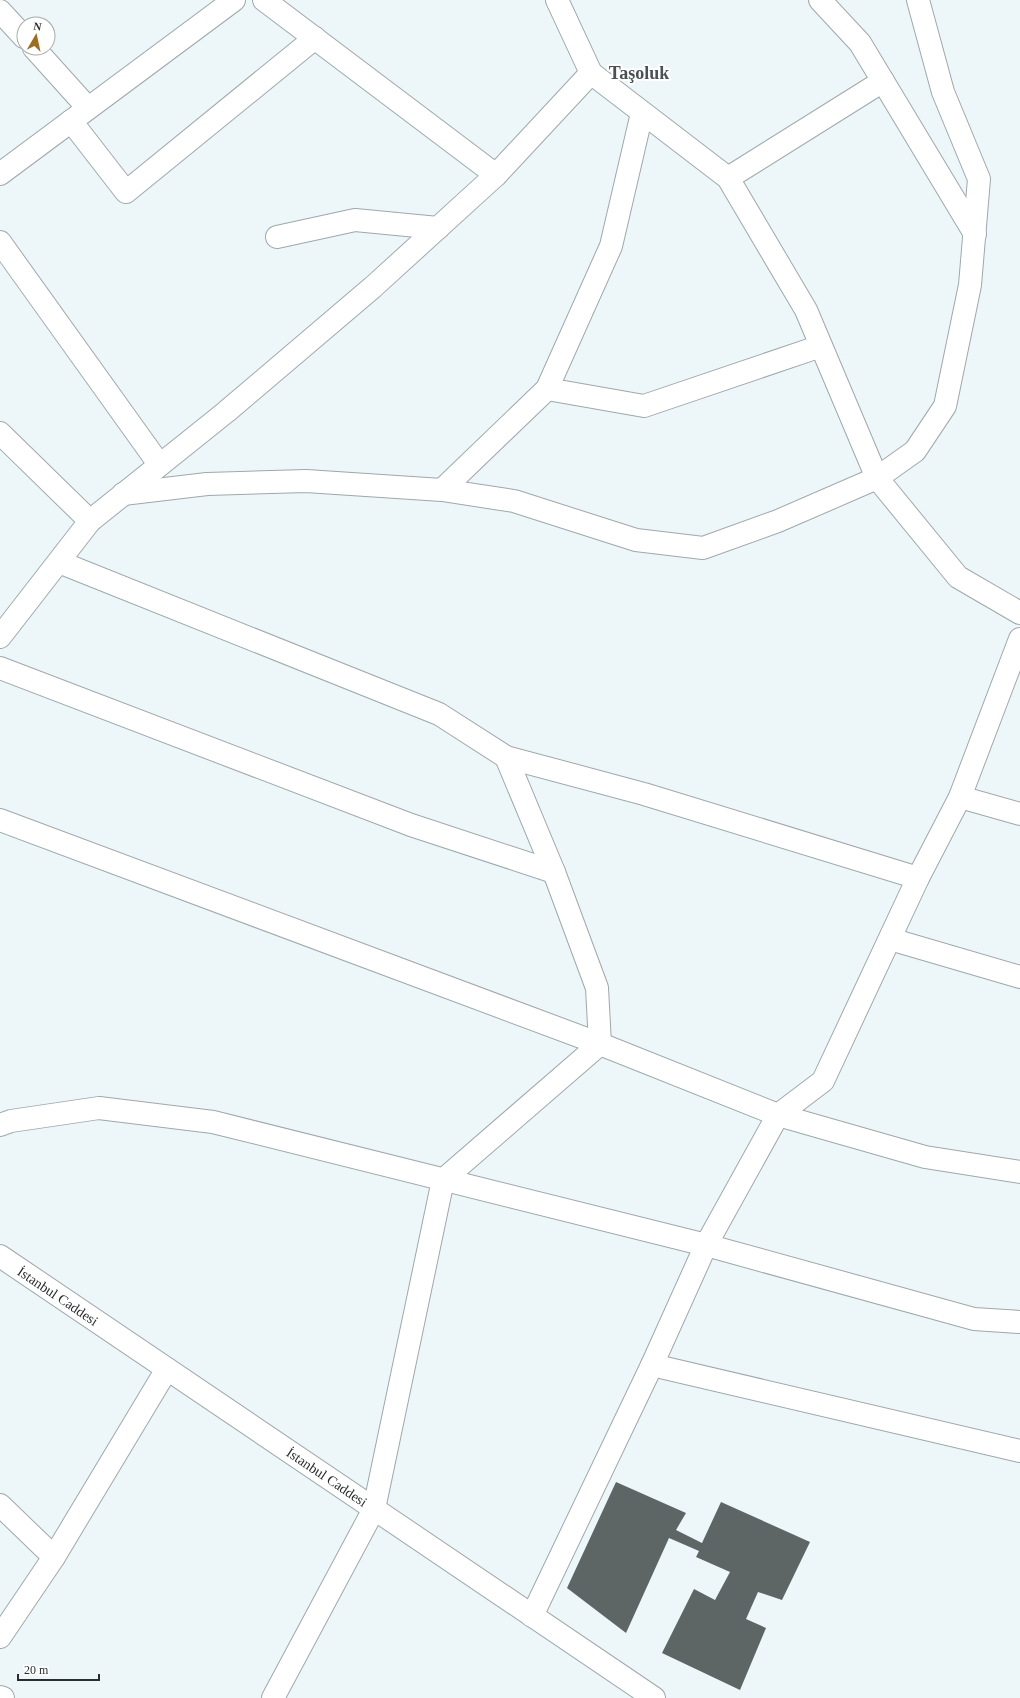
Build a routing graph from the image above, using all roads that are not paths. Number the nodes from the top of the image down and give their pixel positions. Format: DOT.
graph roads {
  1 [pos="234,0"];
  2 [pos="557,0"];
  3 [pos="820,0"];
  4 [pos="918,0"];
  5 [pos="275,3"];
  6 [pos="0,11"];
  7 [pos="16,28"];
  8 [pos="315,38"];
  9 [pos="41,56"];
  10 [pos="591,74"];
  11 [pos="883,81"];
  12 [pos="88,108"];
  13 [pos="642,112"];
  14 [pos="71,121"];
  15 [pos="0,174"];
  16 [pos="496,175"];
  17 [pos="728,178"];
  18 [pos="438,228"];
  19 [pos="975,234"];
  20 [pos="277,237"];
  21 [pos="0,242"];
  22 [pos="821,346"];
  23 [pos="547,389"];
  24 [pos="0,433"];
  25 [pos="159,464"];
  26 [pos="877,478"];
  27 [pos="442,490"];
  28 [pos="123,494"];
  29 [pos="90,521"];
  30 [pos="59,562"];
  31 [pos="1020,614"];
  32 [pos="0,637"];
  33 [pos="1020,639"];
  34 [pos="0,668"];
  35 [pos="506,757"];
  36 [pos="960,797"];
  37 [pos="1020,814"];
  38 [pos="0,820"];
  39 [pos="554,872"];
  40 [pos="918,878"];
  41 [pos="890,938"];
  42 [pos="1020,977"];
  43 [pos="600,1044"];
  44 [pos="778,1115"];
  45 [pos="0,1125"];
  46 [pos="1020,1172"];
  47 [pos="443,1180"];
  48 [pos="706,1245"];
  49 [pos="0,1256"];
  50 [pos="1020,1322"];
  51 [pos="652,1366"];
  52 [pos="167,1369"];
  53 [pos="1020,1451"];
  54 [pos="0,1505"];
  55 [pos="374,1509"];
  56 [pos="54,1557"];
  57 [pos="532,1616"];
  58 [pos="0,1636"];
  59 [pos="646,1696"];
  60 [pos="0,1697"];
  61 [pos="3,1698"];
  62 [pos="273,1698"];
  1 -- 12 [label="street"];
  2 -- 10 [label="street"];
  3 -- 11 [label="street"];
  4 -- 19 [label="street"];
  5 -- 8 [label="street"];
  6 -- 7 [label="street"];
  8 -- 14 [label="street"];
  8 -- 16 [label="street"];
  9 -- 12 [label="street"];
  10 -- 13 [label="street"];
  10 -- 16 [label="street"];
  11 -- 17 [label="street"];
  11 -- 19 [label="street"];
  12 -- 14 [label="street"];
  13 -- 17 [label="street"];
  13 -- 23 [label="street"];
  14 -- 15 [label="street"];
  16 -- 18 [label="street"];
  17 -- 22 [label="street"];
  18 -- 20 [label="street"];
  18 -- 25 [label="street"];
  19 -- 26 [label="street"];
  21 -- 25 [label="street"];
  22 -- 23 [label="street"];
  22 -- 26 [label="street"];
  23 -- 27 [label="street"];
  24 -- 29 [label="street"];
  25 -- 28 [label="street"];
  26 -- 27 [label="street"];
  26 -- 31 [label="street"];
  27 -- 28 [label="street"];
  28 -- 29 [label="street"];
  29 -- 30 [label="street"];
  30 -- 32 [label="street"];
  30 -- 35 [label="street"];
  33 -- 36 [label="street"];
  34 -- 39 [label="street"];
  35 -- 39 [label="street"];
  35 -- 40 [label="street"];
  36 -- 37 [label="street"];
  36 -- 40 [label="street"];
  38 -- 43 [label="street"];
  39 -- 43 [label="street"];
  40 -- 41 [label="street"];
  41 -- 42 [label="street"];
  41 -- 44 [label="street"];
  43 -- 44 [label="street"];
  43 -- 47 [label="street"];
  44 -- 46 [label="street"];
  44 -- 48 [label="street"];
  45 -- 47 [label="street"];
  47 -- 48 [label="street"];
  47 -- 55 [label="street"];
  48 -- 50 [label="street"];
  48 -- 51 [label="street"];
  49 -- 52 [label="street, İstanbul Caddesi"];
  51 -- 53 [label="street"];
  51 -- 57 [label="street"];
  52 -- 55 [label="street, İstanbul Caddesi"];
  52 -- 56 [label="street"];
  54 -- 56 [label="street"];
  55 -- 57 [label="street, İstanbul Caddesi"];
  55 -- 62 [label="street"];
  56 -- 58 [label="street"];
  57 -- 59 [label="street, İstanbul Caddesi"];
  60 -- 61 [label="street"];
}
